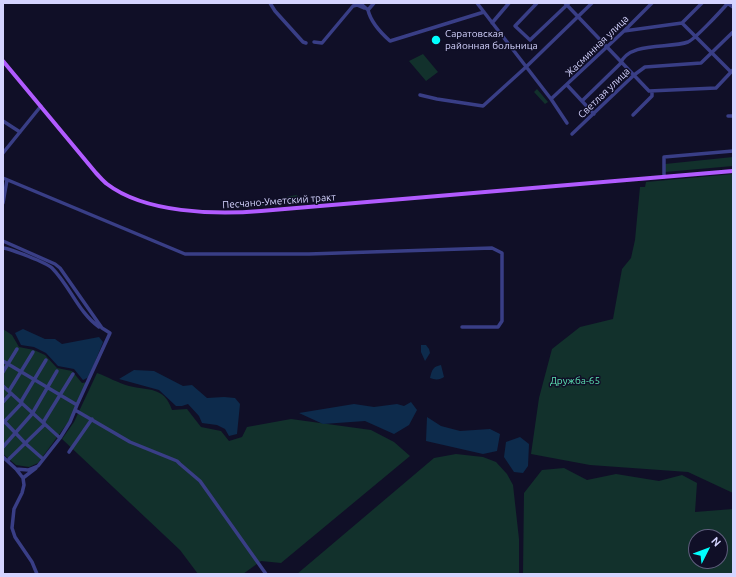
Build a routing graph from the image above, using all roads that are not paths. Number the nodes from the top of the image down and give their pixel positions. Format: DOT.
graph roads {
  1 [pos="270,3"];
  2 [pos="360,3"];
  3 [pos="374,3"];
  4 [pos="476,3"];
  5 [pos="509,3"];
  6 [pos="537,3"];
  7 [pos="592,3"];
  8 [pos="652,3"];
  9 [pos="702,3"];
  10 [pos="728,3"];
  11 [pos="567,4"];
  12 [pos="733,7"];
  13 [pos="368,10"];
  14 [pos="484,12"];
  15 [pos="578,17"];
  16 [pos="492,23"];
  17 [pos="682,23"];
  18 [pos="624,31"];
  19 [pos="733,32"];
  20 [pos="695,36"];
  21 [pos="314,42"];
  22 [pos="306,43"];
  23 [pos="608,47"];
  24 [pos="712,53"];
  25 [pos="621,61"];
  26 [pos="3,62"];
  27 [pos="526,67"];
  28 [pos="732,71"];
  29 [pos="634,75"];
  30 [pos="567,85"];
  31 [pos="651,91"];
  32 [pos="420,95"];
  33 [pos="551,99"];
  34 [pos="582,101"];
  35 [pos="41,106"];
  36 [pos="594,114"];
  37 [pos="633,115"];
  38 [pos="728,116"];
  39 [pos="733,116"];
  40 [pos="3,121"];
  41 [pos="567,123"];
  42 [pos="20,132"];
  43 [pos="572,134"];
  44 [pos="733,151"];
  45 [pos="3,153"];
  46 [pos="733,171"];
  47 [pos="664,177"];
  48 [pos="5,179"];
  49 [pos="3,203"];
  50 [pos="3,241"];
  51 [pos="3,248"];
  52 [pos="9,249"];
  53 [pos="462,327"];
  54 [pos="102,328"];
  55 [pos="18,349"];
  56 [pos="33,352"];
  57 [pos="46,360"];
  58 [pos="3,361"];
  59 [pos="8,364"];
  60 [pos="57,371"];
  61 [pos="3,372"];
  62 [pos="21,372"];
  63 [pos="73,374"];
  64 [pos="34,379"];
  65 [pos="3,386"];
  66 [pos="47,387"];
  67 [pos="10,392"];
  68 [pos="60,395"];
  69 [pos="3,402"];
  70 [pos="21,404"];
  71 [pos="77,405"];
  72 [pos="75,410"];
  73 [pos="32,414"];
  74 [pos="92,419"];
  75 [pos="4,422"];
  76 [pos="44,425"];
  77 [pos="15,433"];
  78 [pos="60,438"];
  79 [pos="26,444"];
  80 [pos="3,447"];
  81 [pos="69,452"];
  82 [pos="3,457"];
  83 [pos="9,459"];
  84 [pos="43,460"];
  85 [pos="38,466"];
  86 [pos="16,469"];
  87 [pos="23,478"];
  88 [pos="37,574"];
  89 [pos="266,574"];
  1 -- 22 [label="street"];
  2 -- 13 [label="street"];
  3 -- 13 [label="street"];
  4 -- 14 [label="street"];
  5 -- 16 [label="street"];
  6 -- 11 [label="street"];
  7 -- 15 [label="street"];
  8 -- 18 [label="street, Жасминная улица"];
  9 -- 17 [label="street"];
  10 -- 12 [label="street"];
  10 -- 20 [label="street"];
  11 -- 15 [label="street"];
  13 -- 14 [label="street"];
  13 -- 21 [label="street"];
  14 -- 16 [label="street"];
  15 -- 23 [label="street"];
  15 -- 27 [label="street"];
  16 -- 27 [label="street"];
  17 -- 18 [label="street"];
  17 -- 20 [label="street"];
  18 -- 23 [label="street, Жасминная улица"];
  19 -- 24 [label="street, Светлая улица"];
  20 -- 24 [label="street"];
  20 -- 25 [label="street"];
  23 -- 25 [label="street"];
  23 -- 30 [label="street, Жасминная улица"];
  24 -- 28 [label="street"];
  24 -- 29 [label="street, Светлая улица"];
  25 -- 29 [label="street"];
  25 -- 34 [label="street"];
  26 -- 35 [label="main road, Песчано-Уметский тракт"];
  27 -- 32 [label="street"];
  27 -- 33 [label="street"];
  28 -- 31 [label="street"];
  29 -- 31 [label="street"];
  29 -- 36 [label="street, Светлая улица"];
  30 -- 33 [label="street, Жасминная улица"];
  30 -- 34 [label="street"];
  31 -- 37 [label="street"];
  33 -- 41 [label="street"];
  34 -- 36 [label="street"];
  35 -- 42 [label="street"];
  35 -- 47 [label="main road, Песчано-Уметский тракт"];
  36 -- 43 [label="street, Светлая улица"];
  38 -- 39 [label="street"];
  40 -- 42 [label="street"];
  42 -- 45 [label="street"];
  44 -- 47 [label="street"];
  46 -- 47 [label="main road, Песчано-Уметский тракт"];
  48 -- 49 [label="street"];
  48 -- 53 [label="street"];
  50 -- 52 [label="street"];
  50 -- 54 [label="street"];
  51 -- 52 [label="street"];
  52 -- 54 [label="street"];
  54 -- 71 [label="street"];
  55 -- 59 [label="street"];
  56 -- 62 [label="street"];
  57 -- 64 [label="street"];
  58 -- 59 [label="street"];
  59 -- 61 [label="street"];
  59 -- 62 [label="street"];
  60 -- 66 [label="street"];
  62 -- 64 [label="street"];
  62 -- 67 [label="street"];
  63 -- 68 [label="street"];
  64 -- 66 [label="street"];
  64 -- 70 [label="street"];
  65 -- 67 [label="street"];
  66 -- 68 [label="street"];
  66 -- 73 [label="street"];
  67 -- 69 [label="street"];
  67 -- 70 [label="street"];
  68 -- 71 [label="street"];
  68 -- 76 [label="street"];
  70 -- 73 [label="street"];
  70 -- 75 [label="street"];
  71 -- 72 [label="street"];
  72 -- 74 [label="street"];
  72 -- 78 [label="street"];
  73 -- 76 [label="street"];
  73 -- 77 [label="street"];
  74 -- 81 [label="street"];
  74 -- 89 [label="street"];
  75 -- 77 [label="street"];
  76 -- 78 [label="street"];
  76 -- 79 [label="street"];
  77 -- 79 [label="street"];
  77 -- 80 [label="street"];
  78 -- 84 [label="street"];
  79 -- 83 [label="street"];
  79 -- 84 [label="street"];
  82 -- 86 [label="street"];
  84 -- 85 [label="street"];
  85 -- 86 [label="street"];
  85 -- 87 [label="street"];
  86 -- 87 [label="street"];
  87 -- 88 [label="street"];
}
